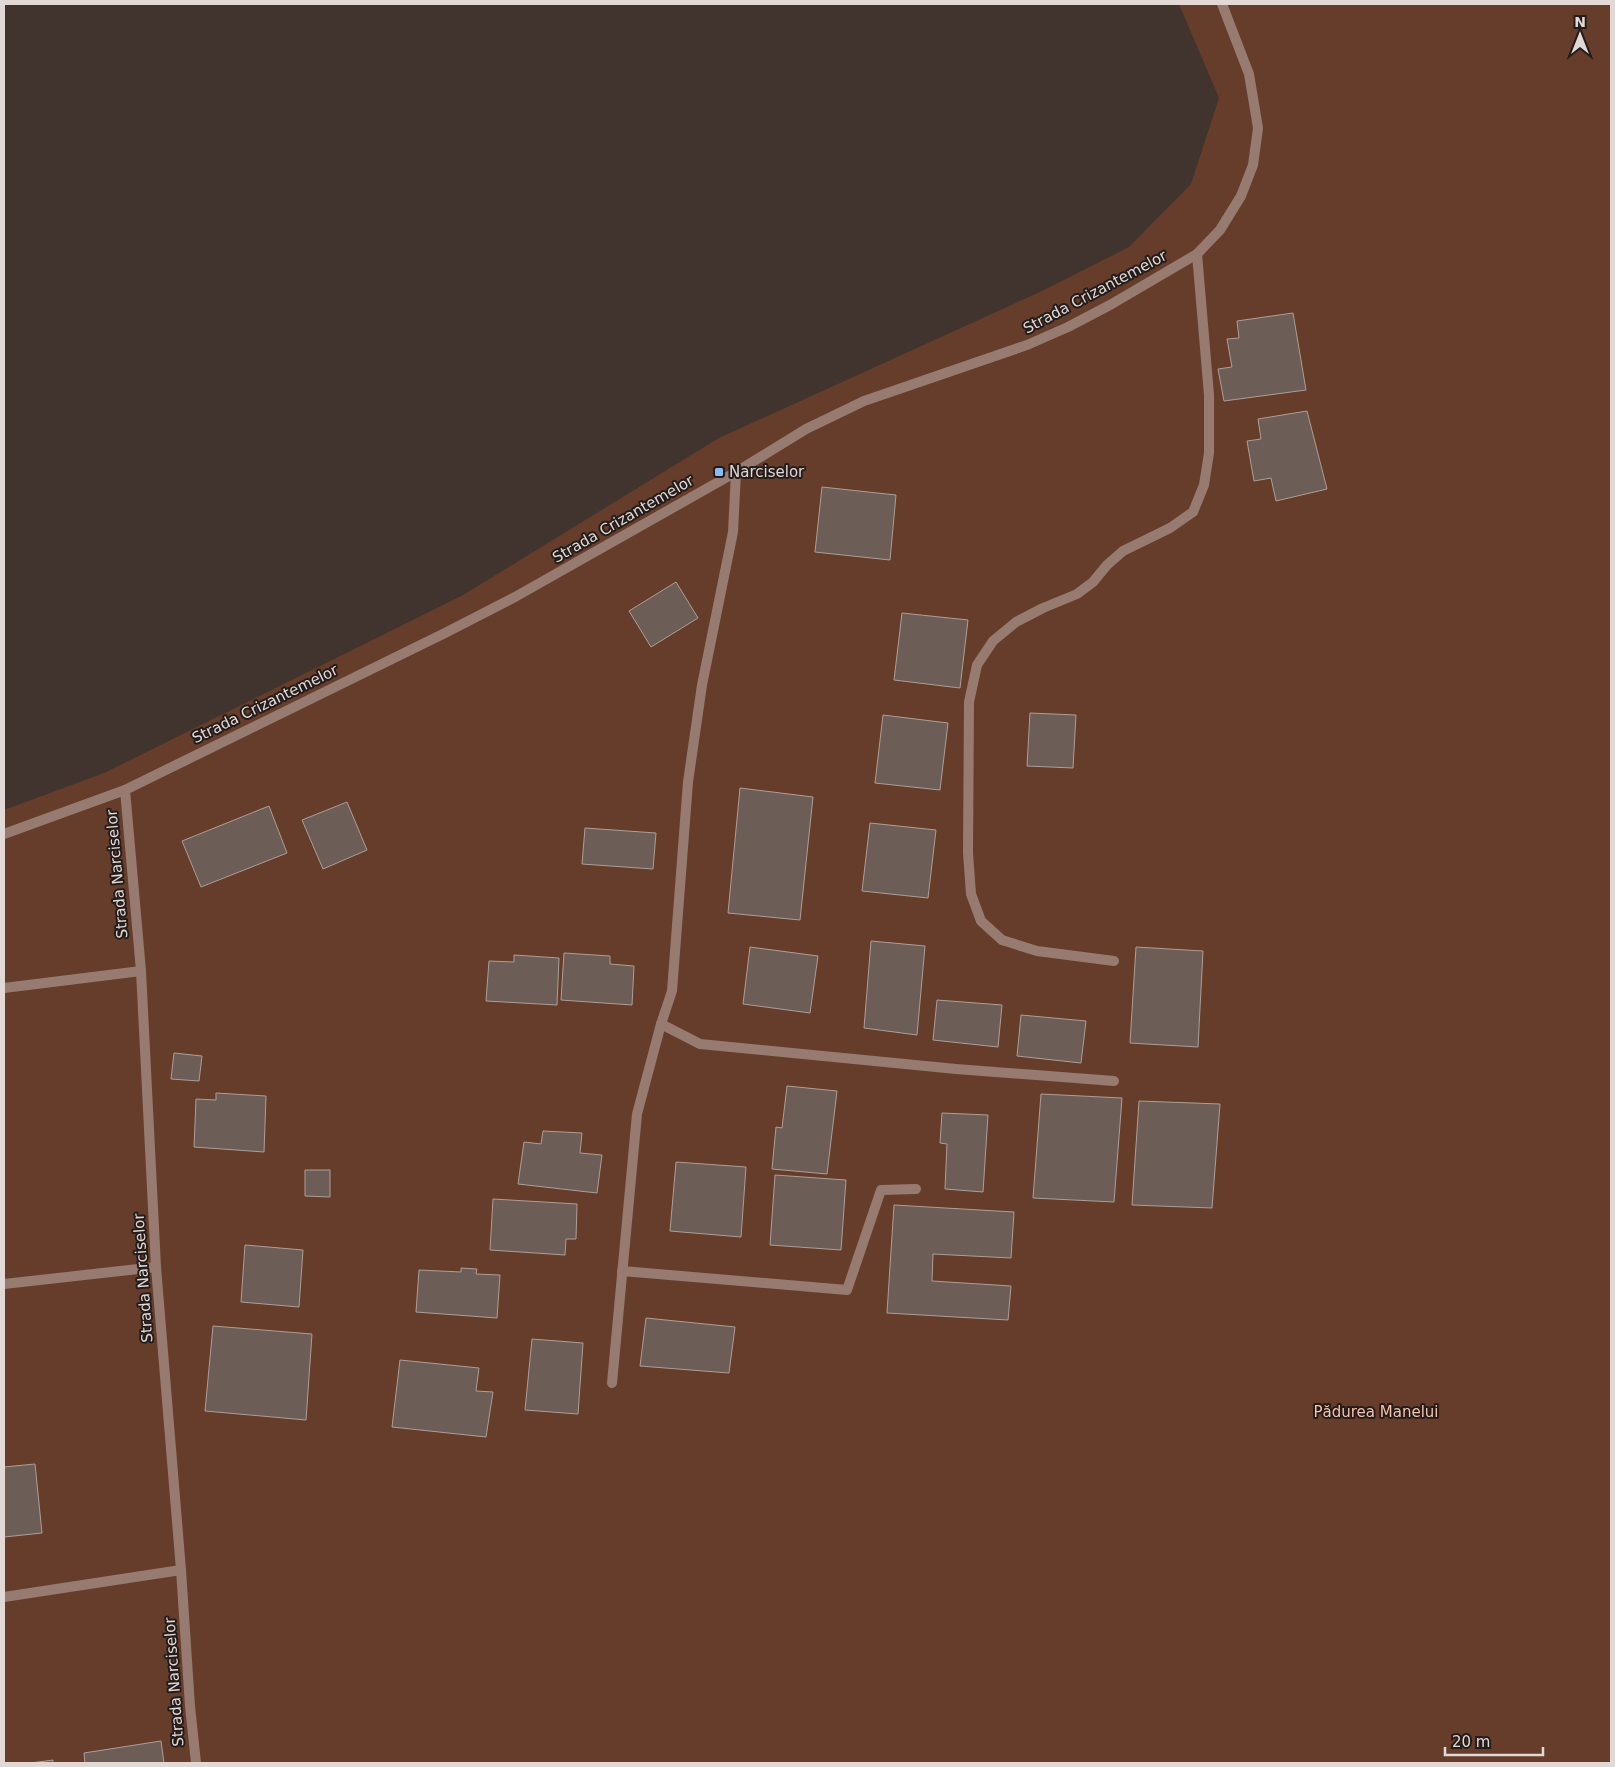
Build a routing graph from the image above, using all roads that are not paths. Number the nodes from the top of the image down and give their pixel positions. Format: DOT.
graph roads {
  1 [pos="1222,4"];
  2 [pos="1197,254"];
  3 [pos="736,472"];
  4 [pos="125,790"];
  5 [pos="4,834"];
  6 [pos="1114,961"];
  7 [pos="141,971"];
  8 [pos="4,988"];
  9 [pos="661,1024"];
  10 [pos="1114,1081"];
  11 [pos="916,1189"];
  12 [pos="156,1267"];
  13 [pos="622,1271"];
  14 [pos="4,1284"];
  15 [pos="612,1383"];
  16 [pos="181,1570"];
  17 [pos="4,1597"];
  18 [pos="196,1763"];
  1 -- 2 [label="street, Strada Crizantemelor"];
  2 -- 3 [label="street, Strada Crizantemelor"];
  2 -- 6 [label="street"];
  3 -- 4 [label="street, Strada Crizantemelor"];
  3 -- 9 [label="street"];
  4 -- 5 [label="street, Strada Crizantemelor"];
  4 -- 7 [label="street, Strada Narciselor"];
  7 -- 8 [label="street"];
  7 -- 12 [label="street, Strada Narciselor"];
  9 -- 10 [label="street"];
  9 -- 13 [label="street"];
  11 -- 13 [label="street"];
  12 -- 14 [label="street"];
  12 -- 16 [label="street, Strada Narciselor"];
  13 -- 15 [label="street"];
  16 -- 17 [label="street"];
  16 -- 18 [label="street, Strada Narciselor"];
}
